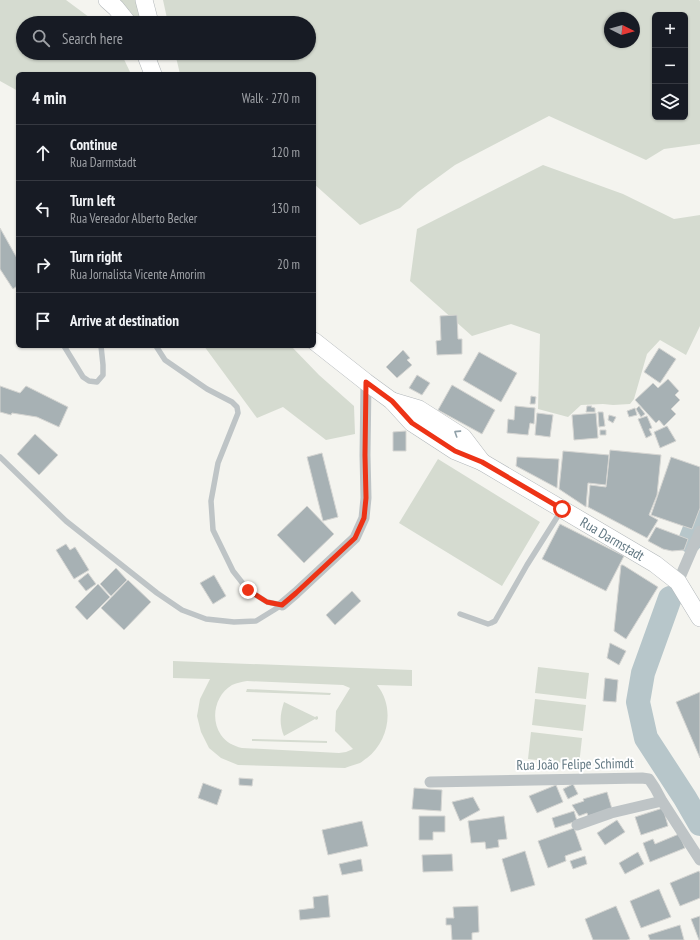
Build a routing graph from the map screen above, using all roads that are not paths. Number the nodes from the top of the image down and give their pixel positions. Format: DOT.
graph roads {
  1 [pos="107,0"];
  2 [pos="144,0"];
  3 [pos="122,16"];
  4 [pos="148,16"];
  5 [pos="148,60"];
  6 [pos="160,60"];
  7 [pos="152,72"];
  8 [pos="163,72"];
  9 [pos="316,343"];
  10 [pos="65,348"];
  11 [pos="101,348"];
  12 [pos="157,348"];
  13 [pos="366,382"];
  14 [pos="0,457"];
  15 [pos="562,509"];
  16 [pos="700,531"];
  17 [pos="678,582"];
  18 [pos="282,605"];
  19 [pos="460,614"];
  20 [pos="700,618"];
  21 [pos="430,782"];
  22 [pos="662,801"];
  23 [pos="577,825"];
  24 [pos="700,860"];
  1 -- 3 [label="main road"];
  2 -- 4 [label="main road"];
  5 -- 7 [label="main road"];
  6 -- 8 [label="main road"];
  9 -- 13 [label="main road, Rua Darmstadt"];
  10 -- 11 [label="lane"];
  12 -- 18 [label="lane"];
  13 -- 15 [label="main road, Rua Darmstadt"];
  13 -- 18 [label="street"];
  14 -- 18 [label="lane"];
  15 -- 17 [label="main road, Rua Darmstadt"];
  15 -- 19 [label="lane"];
  16 -- 17 [label="street"];
  17 -- 20 [label="main road"];
  21 -- 22 [label="street, Rua João Felipe Schimdt"];
  22 -- 23 [label="street"];
  22 -- 24 [label="street, Rua João Felipe Schimdt"];
}
